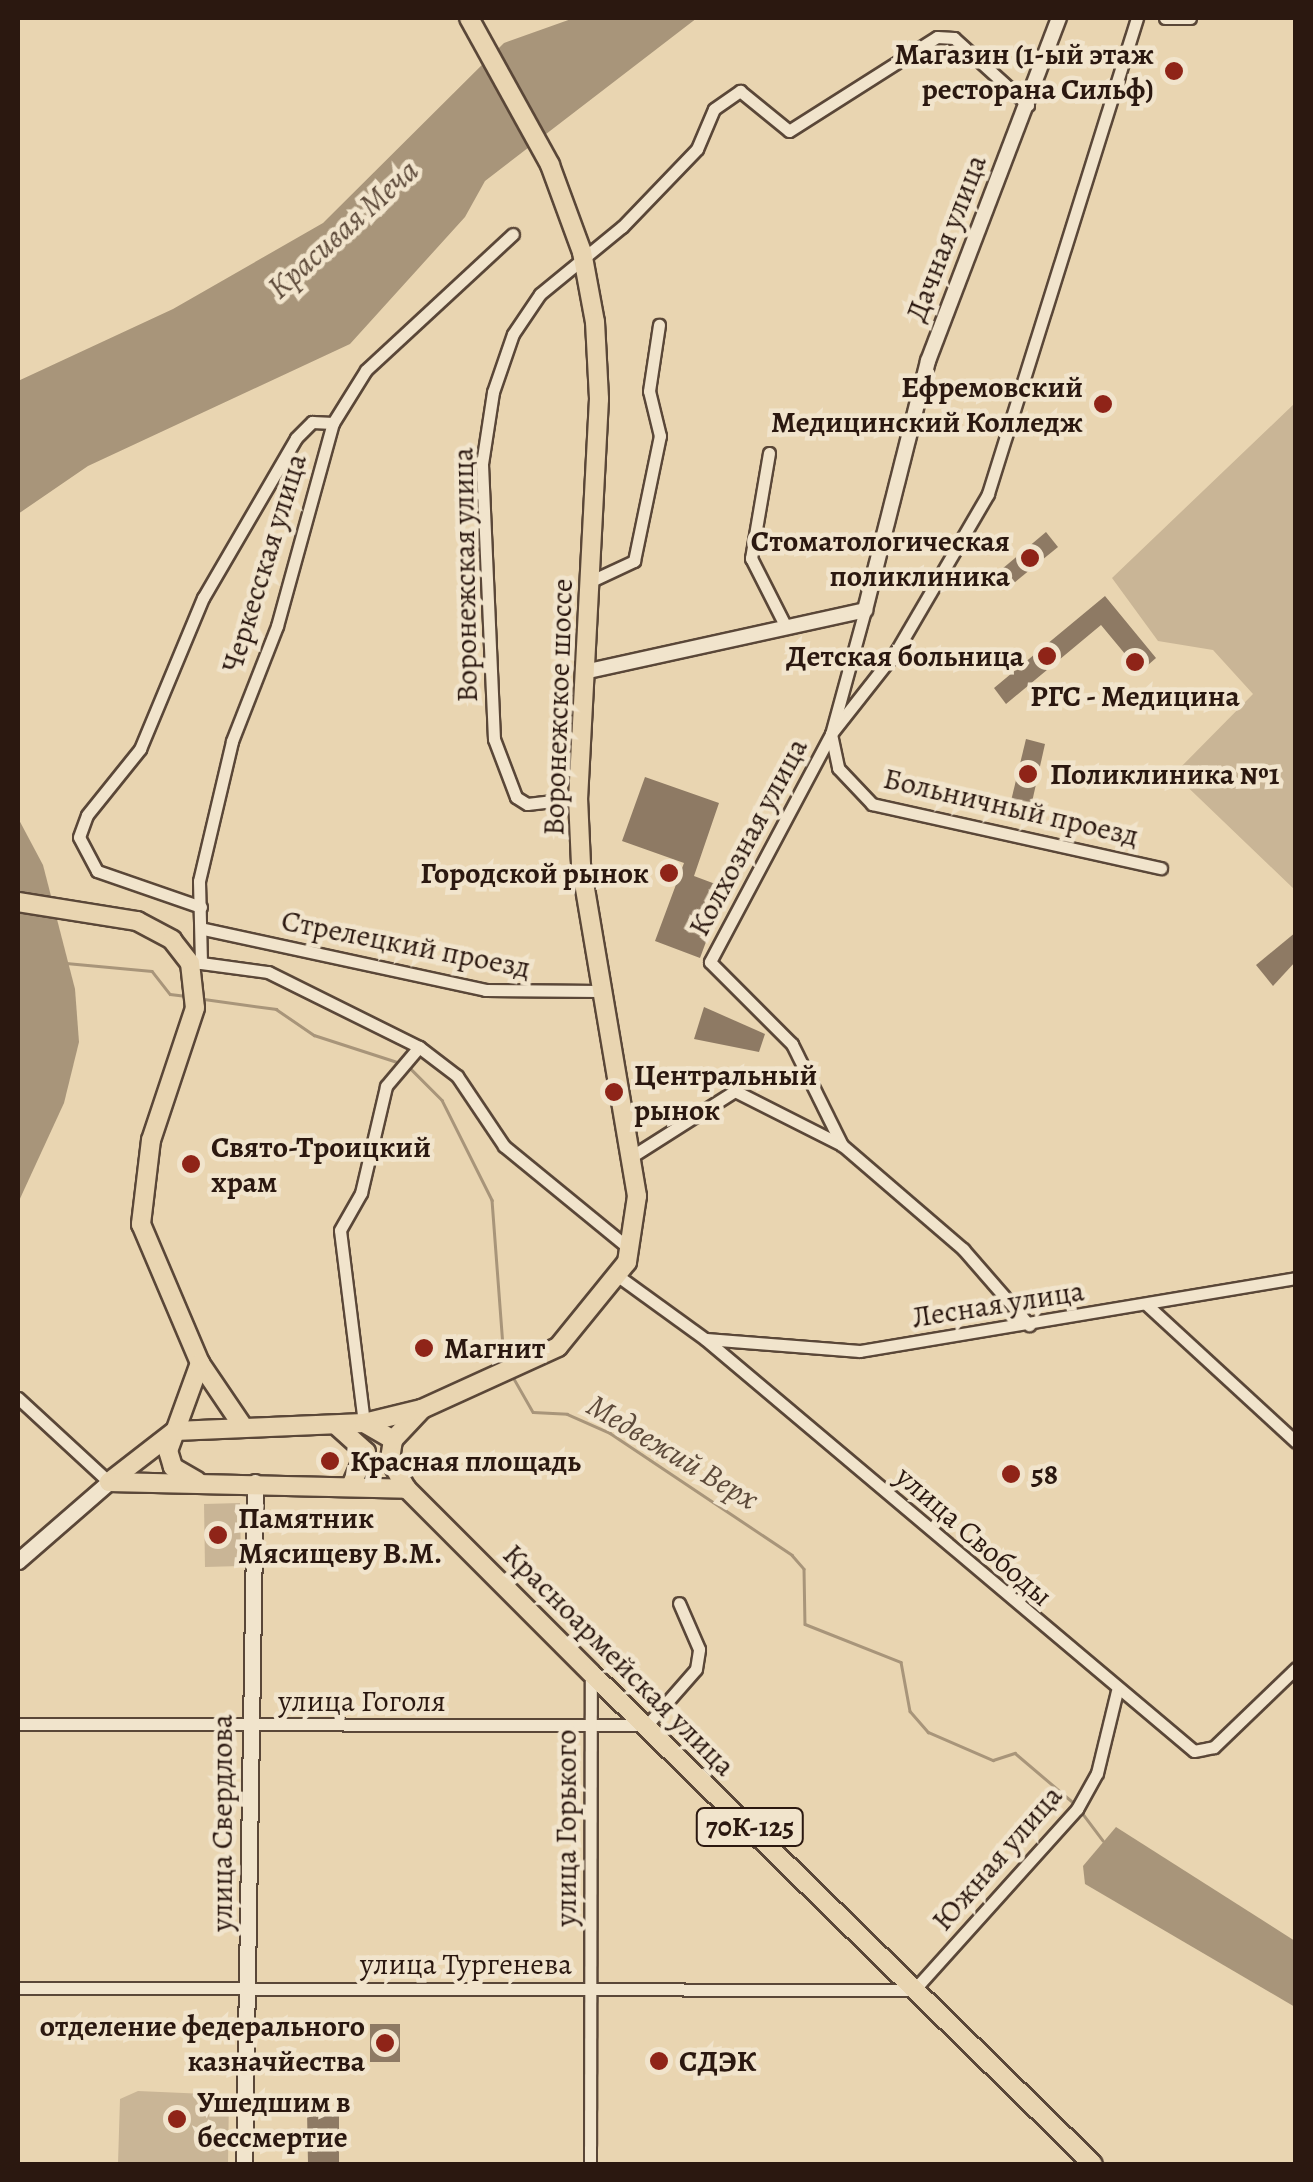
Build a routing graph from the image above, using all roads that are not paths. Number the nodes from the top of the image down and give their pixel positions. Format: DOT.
graph roads {
  1 [pos="469,18"];
  2 [pos="1059,18"];
  3 [pos="1137,18"];
  4 [pos="1165,18"];
  5 [pos="1190,18"];
  6 [pos="1028,105"];
  7 [pos="513,234"];
  8 [pos="582,252"];
  9 [pos="659,325"];
  10 [pos="333,422"];
  11 [pos="769,453"];
  12 [pos="588,582"];
  13 [pos="864,610"];
  14 [pos="786,627"];
  15 [pos="584,672"];
  16 [pos="831,734"];
  17 [pos="578,798"];
  18 [pos="1160,868"];
  19 [pos="18,902"];
  20 [pos="201,906"];
  21 [pos="204,928"];
  22 [pos="195,963"];
  23 [pos="600,991"];
  24 [pos="420,1047"];
  25 [pos="842,1145"];
  26 [pos="634,1155"];
  27 [pos="630,1250"];
  28 [pos="618,1276"];
  29 [pos="1296,1278"];
  30 [pos="1147,1305"];
  31 [pos="1029,1325"];
  32 [pos="706,1339"];
  33 [pos="200,1363"];
  34 [pos="18,1398"];
  35 [pos="423,1408"];
  36 [pos="364,1424"];
  37 [pos="336,1425"];
  38 [pos="244,1428"];
  39 [pos="175,1432"];
  40 [pos="393,1440"];
  41 [pos="1296,1442"];
  42 [pos="390,1460"];
  43 [pos="109,1482"];
  44 [pos="200,1482"];
  45 [pos="255,1482"];
  46 [pos="352,1483"];
  47 [pos="407,1488"];
  48 [pos="18,1561"];
  49 [pos="679,1603"];
  50 [pos="1296,1668"];
  51 [pos="591,1673"];
  52 [pos="1117,1691"];
  53 [pos="18,1724"];
  54 [pos="647,1725"];
  55 [pos="250,1726"];
  56 [pos="592,1726"];
  57 [pos="18,1988"];
  58 [pos="248,1989"];
  59 [pos="590,1989"];
  60 [pos="914,1990"];
  61 [pos="244,2164"];
  62 [pos="590,2164"];
  63 [pos="1093,2164"];
  1 -- 8 [label="main road, Воронежское шоссе"];
  2 -- 6 [label="street, Дачная улица"];
  3 -- 16 [label="street"];
  4 -- 5 [label="street"];
  6 -- 8 [label="street"];
  6 -- 13 [label="street, Дачная улица"];
  7 -- 10 [label="street, Черкесская улица"];
  8 -- 12 [label="main road, Воронежское шоссе"];
  8 -- 17 [label="street, Воронежская улица"];
  9 -- 12 [label="street"];
  10 -- 20 [label="street, Черкесская улица"];
  10 -- 20 [label="street"];
  11 -- 14 [label="street"];
  12 -- 15 [label="main road, Воронежское шоссе"];
  13 -- 14 [label="street"];
  13 -- 16 [label="street, Колхозная улица"];
  14 -- 15 [label="street"];
  15 -- 17 [label="main road, Воронежское шоссе"];
  16 -- 18 [label="street, Больничный проезд"];
  16 -- 25 [label="street, Колхозная улица"];
  17 -- 23 [label="main road, Воронежское шоссе"];
  19 -- 22 [label="main road"];
  20 -- 21 [label="street, Черкесская улица"];
  21 -- 22 [label="street, Черкесская улица"];
  21 -- 23 [label="street, Стрелецкий проезд"];
  22 -- 24 [label="street"];
  22 -- 33 [label="main road"];
  23 -- 26 [label="main road, Воронежское шоссе"];
  24 -- 27 [label="street"];
  24 -- 36 [label="street"];
  25 -- 26 [label="street"];
  25 -- 31 [label="street, Колхозная улица"];
  26 -- 27 [label="main road, Воронежское шоссе"];
  27 -- 28 [label="main road, Воронежское шоссе"];
  28 -- 32 [label="street, улица Свободы"];
  28 -- 35 [label="main road, Воронежское шоссе"];
  29 -- 30 [label="street, Лесная улица"];
  30 -- 31 [label="street, Лесная улица"];
  30 -- 41 [label="street"];
  31 -- 32 [label="street, Лесная улица"];
  32 -- 52 [label="street, улица Свободы"];
  33 -- 38 [label="main road"];
  33 -- 39 [label="main road"];
  34 -- 43 [label="street"];
  35 -- 36 [label="main road"];
  35 -- 40 [label="main road"];
  36 -- 37 [label="main road"];
  36 -- 40 [label="main road"];
  37 -- 38 [label="main road"];
  37 -- 46 [label="main road"];
  38 -- 39 [label="main road"];
  39 -- 43 [label="main road"];
  39 -- 44 [label="main road"];
  40 -- 42 [label="main road"];
  42 -- 46 [label="main road"];
  42 -- 47 [label="main road"];
  43 -- 44 [label="main road"];
  43 -- 48 [label="main road"];
  44 -- 45 [label="main road"];
  45 -- 46 [label="main road"];
  45 -- 55 [label="main road, улица Свердлова"];
  46 -- 47 [label="main road"];
  47 -- 51 [label="main road, Красноармейская улица / 70К-125"];
  49 -- 54 [label="street"];
  50 -- 52 [label="street, улица Свободы"];
  51 -- 54 [label="main road, Красноармейская улица / 70К-125"];
  51 -- 56 [label="street, улица Горького"];
  52 -- 60 [label="street, Южная улица"];
  53 -- 55 [label="street, улица Гоголя"];
  54 -- 56 [label="street, улица Гоголя"];
  54 -- 60 [label="main road, Красноармейская улица / 70К-125"];
  55 -- 56 [label="street, улица Гоголя"];
  55 -- 58 [label="main road, улица Свердлова"];
  56 -- 59 [label="street, улица Горького"];
  57 -- 58 [label="street, улица Тургенева"];
  58 -- 59 [label="street, улица Тургенева"];
  58 -- 61 [label="main road, улица Свердлова"];
  59 -- 60 [label="street, улица Тургенева"];
  59 -- 62 [label="street, улица Горького"];
  60 -- 63 [label="main road, Красноармейская улица / 70К-125"];
}
